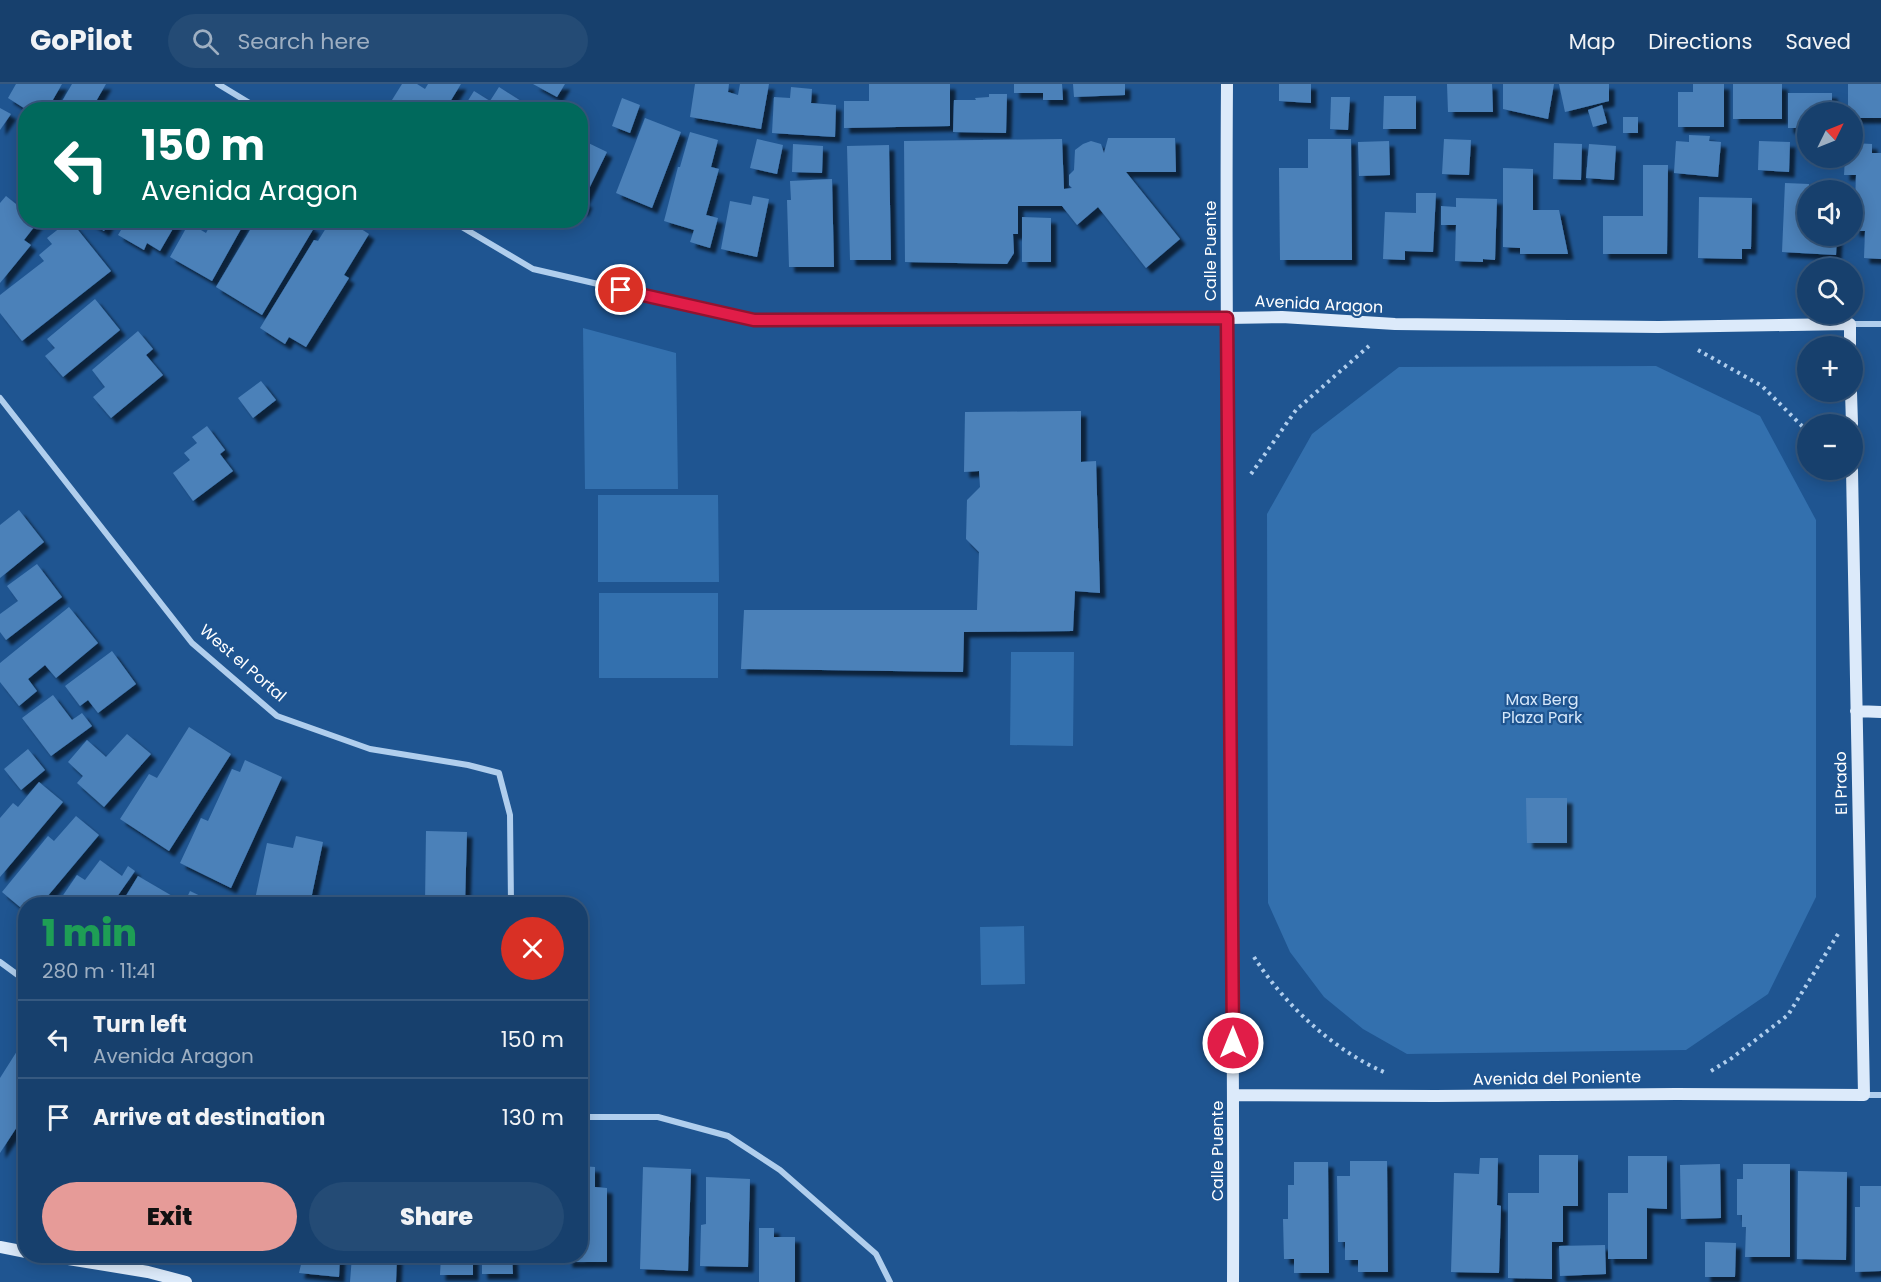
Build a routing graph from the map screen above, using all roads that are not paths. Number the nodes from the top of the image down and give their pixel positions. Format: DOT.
graph roads {
  1 [pos="218,84"];
  2 [pos="1227,84"];
  3 [pos="248,102"];
  4 [pos="464,228"];
  5 [pos="1227,318"];
  6 [pos="1850,324"];
  7 [pos="1863,324"];
  8 [pos="1881,324"];
  9 [pos="1850,336"];
  10 [pos="0,398"];
  11 [pos="1852,480"];
  12 [pos="1856,711"];
  13 [pos="1881,712"];
  14 [pos="511,897"];
  15 [pos="0,962"];
  16 [pos="18,975"];
  17 [pos="1234,1095"];
  18 [pos="1864,1095"];
  19 [pos="1881,1095"];
  20 [pos="588,1117"];
  21 [pos="0,1247"];
  22 [pos="18,1250"];
  23 [pos="93,1263"];
  24 [pos="186,1282"];
  25 [pos="890,1282"];
  26 [pos="1233,1282"];
  1 -- 3 [label="street"];
  2 -- 5 [label="street, Calle Puente"];
  4 -- 5 [label="street, Avenida Aragon"];
  5 -- 6 [label="street, Avenida Aragon"];
  5 -- 17 [label="street, Calle Puente"];
  6 -- 9 [label="street"];
  7 -- 8 [label="street, Avenida Aragon"];
  10 -- 14 [label="street, West el Portal"];
  11 -- 12 [label="street, El Prado"];
  12 -- 13 [label="street"];
  12 -- 18 [label="street, El Prado"];
  15 -- 16 [label="street"];
  17 -- 18 [label="street, Avenida del Poniente"];
  17 -- 26 [label="street, Calle Puente"];
  18 -- 19 [label="street, Avenida del Poniente"];
  20 -- 25 [label="street"];
  21 -- 22 [label="street"];
  23 -- 24 [label="street"];
}
